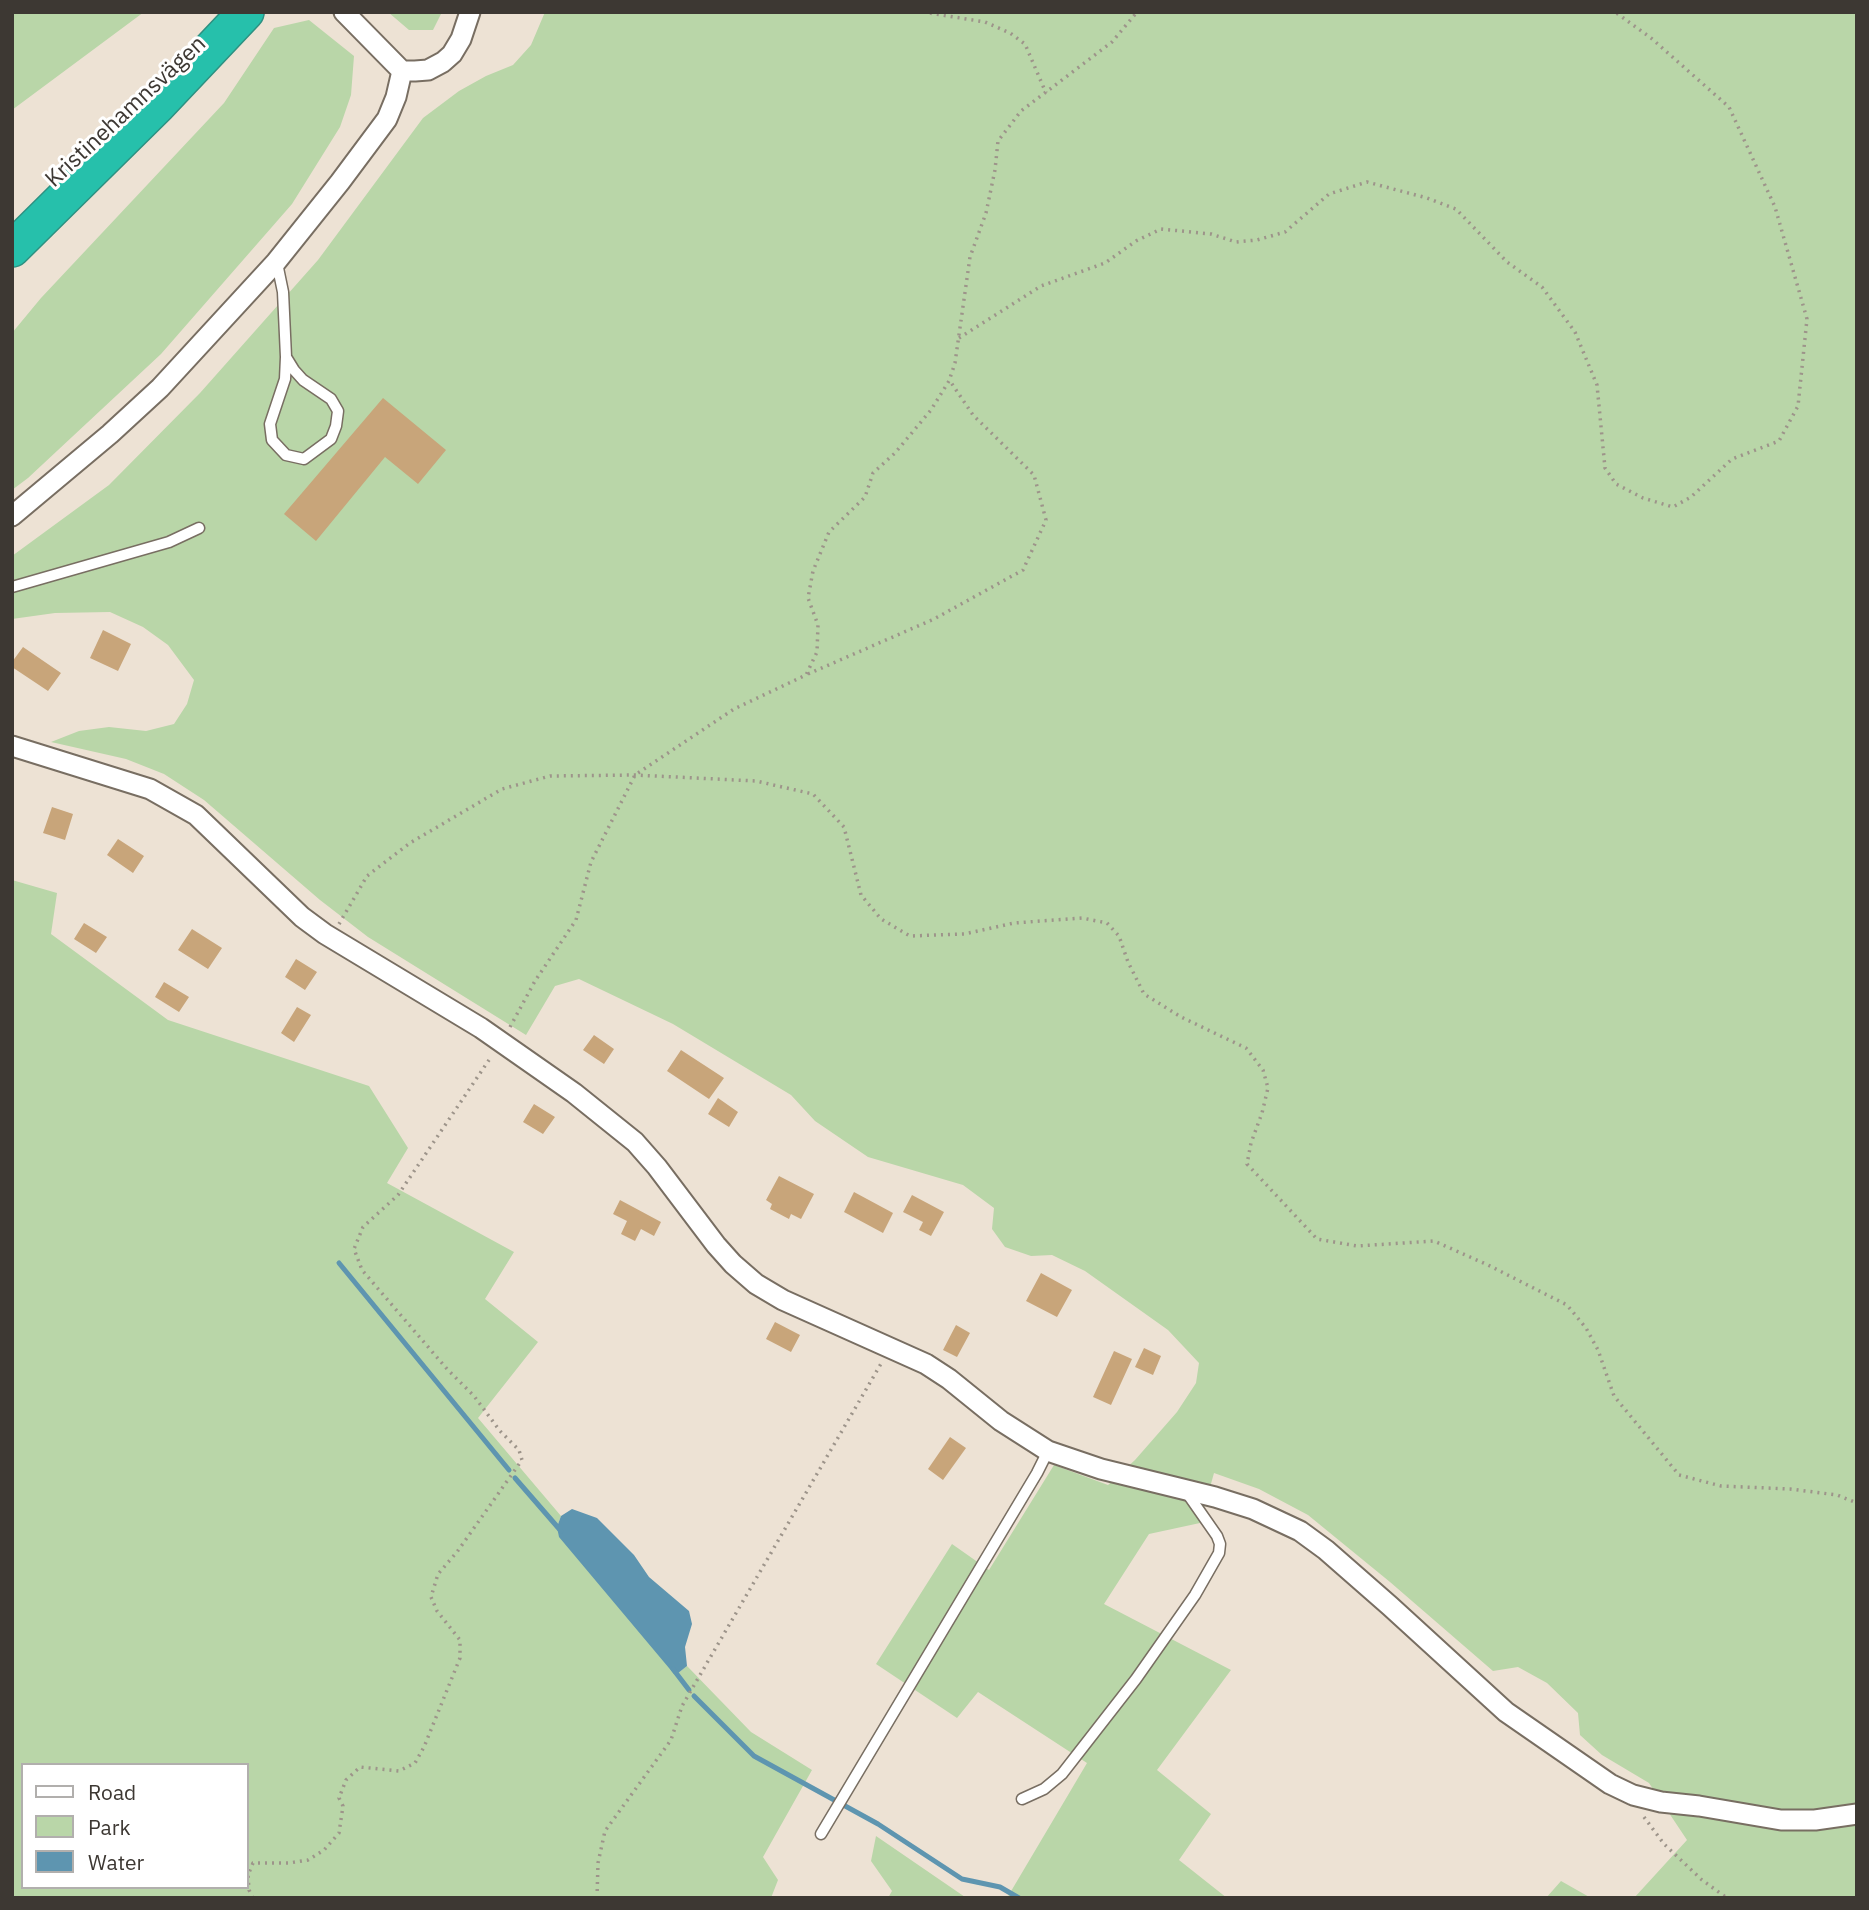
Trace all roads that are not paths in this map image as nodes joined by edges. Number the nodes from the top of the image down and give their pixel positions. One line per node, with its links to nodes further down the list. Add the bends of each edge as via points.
1 (228, 12): 6 (highway, Kristinehamnsvägen)
2 (246, 12): 7 (highway)
3 (344, 12): 5 (street)
4 (470, 12): 5 (street, via 461,39 443,62 428,70)
5 (402, 71): 8 (street, via 387,119)
6 (17, 215)
7 (12, 249)
8 (276, 262): 9 (lane, via 283,292); 10 (street, via 160,388)
9 (286, 357): 9 (lane, via 293,370 331,399 338,411 331,439 303,459 286,455 272,440 270,424 285,379)
10 (12, 516)
11 (199, 528): 12 (lane, via 169,542)
12 (12, 586)
13 (12, 746): 14 (street, via 150,789 196,815 331,938 502,1042 635,1142 716,1245 756,1284 926,1364)
14 (1048, 1451): 15 (street); 18 (lane)
15 (1185, 1490): 16 (lane, via 1217,1536 1219,1553 1136,1679 1062,1774); 17 (street, via 1253,1509 1300,1531 1506,1712 1610,1784 1661,1802 1781,1820)
16 (1023, 1799)
17 (1857, 1814)
18 (821, 1834)

